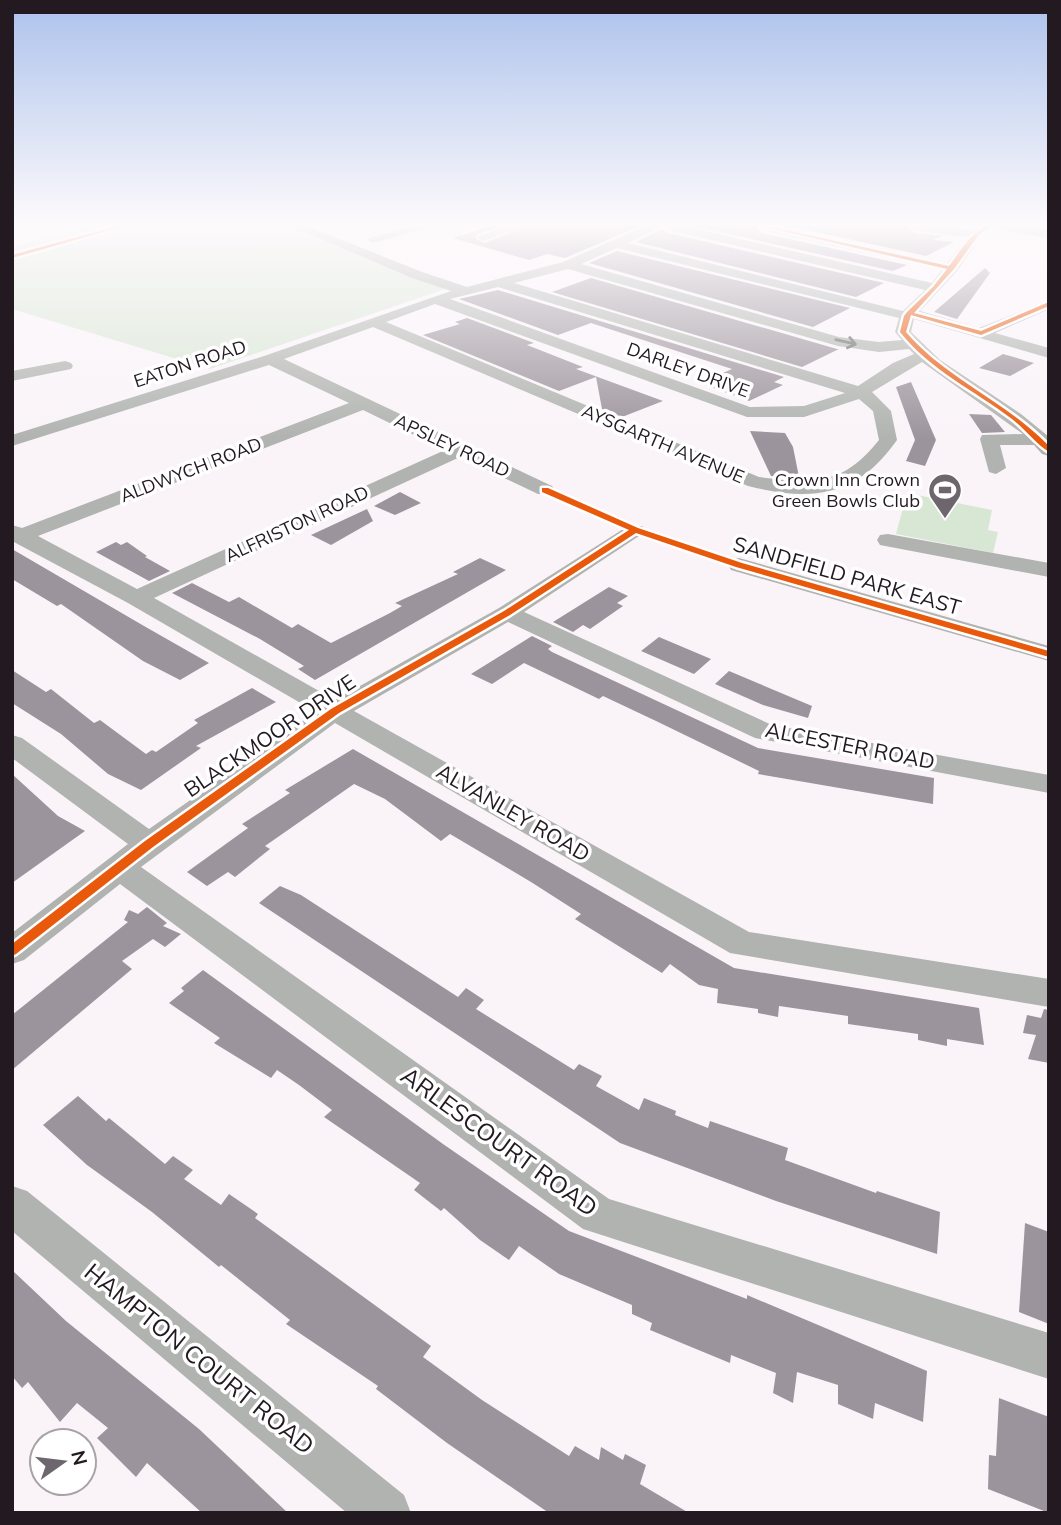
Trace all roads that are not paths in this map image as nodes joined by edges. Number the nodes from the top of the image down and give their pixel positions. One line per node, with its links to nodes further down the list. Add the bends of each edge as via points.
1 (441, 297): 6 (street, EATON ROAD)
2 (546, 297): 17 (street)
3 (682, 297): 11 (street, one-way to 11, via 838,341)
4 (838, 297): 8 (street)
5 (925, 297): 8 (street)
6 (435, 299): 9 (street, EATON ROAD); 17 (street, DARLEY DRIVE, via 747,412 781,416)
7 (1049, 304): 10 (street)
8 (908, 314): 10 (street); 11 (street, via 903,332)
9 (373, 322): 14 (street, EATON ROAD); 17 (street, AYSGARTH AVENUE, via 755,482 796,488 844,484 874,460 888,440 884,412 877,401)
10 (981, 333): 12 (street)
11 (912, 344): 13 (street)
12 (1049, 353)
13 (925, 356): 17 (street, DARLEY DRIVE, via 907,360); 20 (street)
14 (270, 359): 18 (street, APSLEY ROAD); 19 (street, EATON ROAD)
15 (65, 366): 16 (street)
16 (12, 376)
17 (859, 392)
18 (363, 404): 21 (street, APSLEY ROAD); 25 (street, ALDWYCH ROAD)
19 (12, 441)
20 (1045, 445): 22 (street, via 989,439)
21 (458, 451): 23 (street, APSLEY ROAD); 29 (street, ALFRISTON ROAD)
22 (996, 468)
23 (545, 490)
24 (635, 530): 30 (street, BLACKMOOR DRIVE)
25 (16, 533): 29 (street, ALVANLEY ROAD)
26 (888, 540): 28 (street)
27 (739, 565): 31 (street, SANDFIELD PARK EAST)
28 (1049, 570)
29 (136, 597): 32 (street, ALVANLEY ROAD)
30 (508, 613): 32 (street, BLACKMOOR DRIVE); 34 (street, ALCESTER ROAD, via 765,732)
31 (1049, 654)
32 (335, 711): 35 (street, BLACKMOOR DRIVE); 37 (street, ALVANLEY ROAD, via 742,944)
33 (12, 744): 35 (street, ARLESCOURT ROAD)
34 (1049, 784)
35 (134, 855): 36 (street, BLACKMOOR DRIVE); 39 (street, ARLESCOURT ROAD, via 598,1215)
36 (12, 951)
37 (1049, 993)
38 (12, 1205): 40 (street, HAMPTON COURT ROAD)
39 (1049, 1356)
40 (386, 1513)

